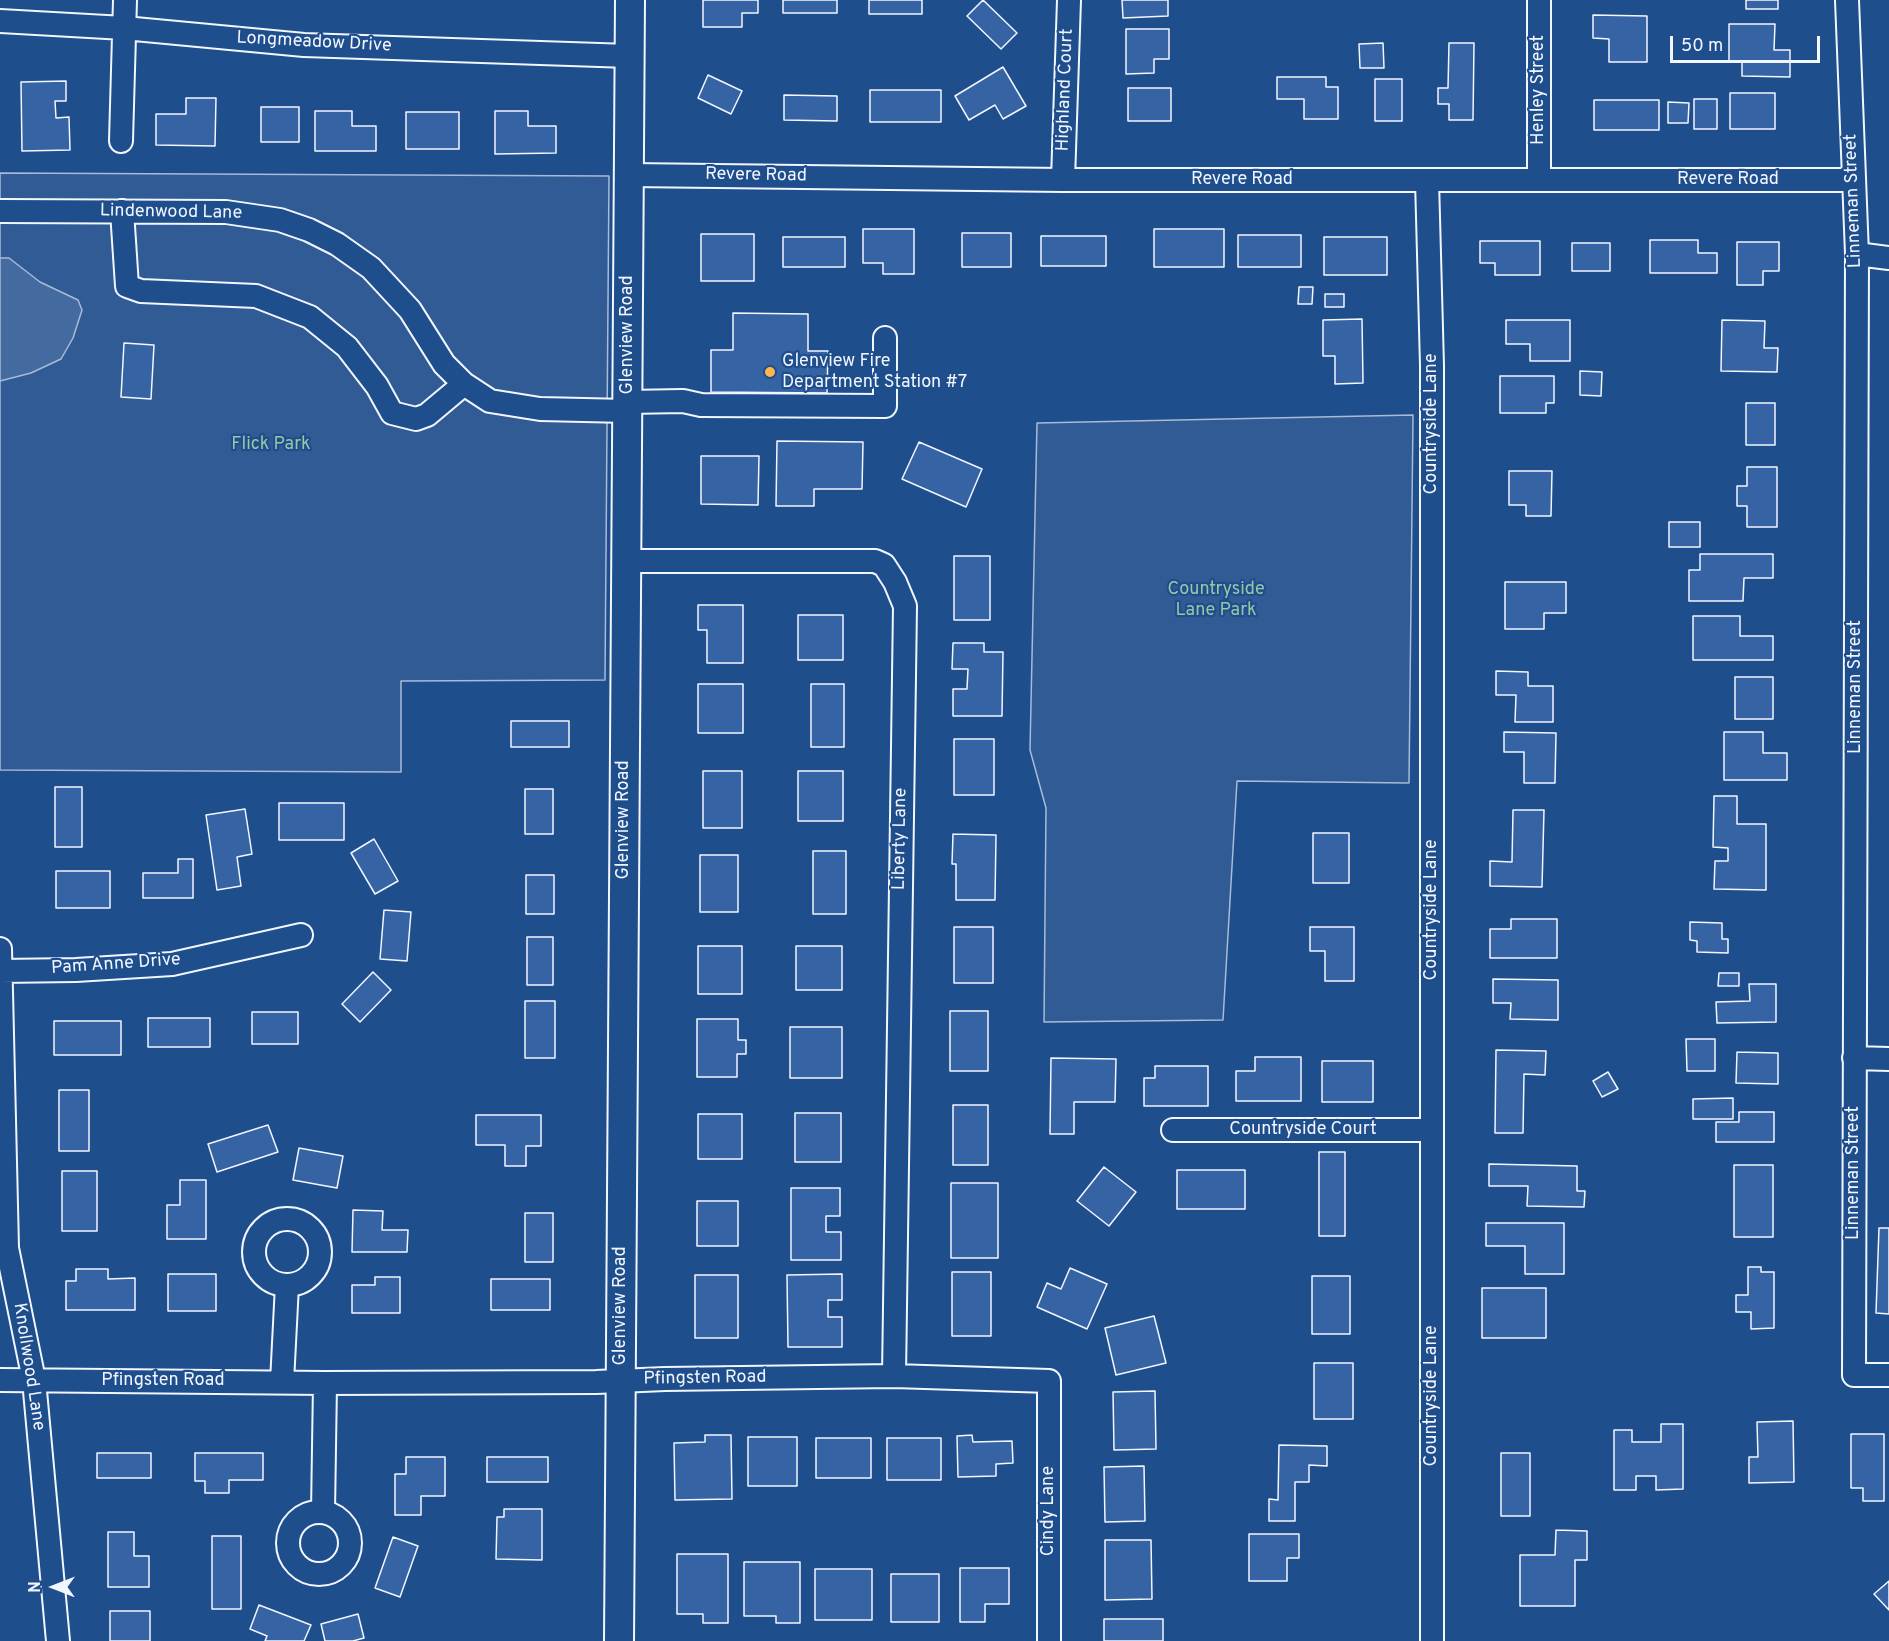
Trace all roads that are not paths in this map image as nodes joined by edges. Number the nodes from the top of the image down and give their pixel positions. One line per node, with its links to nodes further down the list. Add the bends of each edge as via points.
1 (125, 0): 7 (street)
2 (630, 0): 8 (main road, Glenview Road)
3 (1069, 0): 11 (street, Highland Court)
4 (1539, 0): 13 (street, Henley Street)
5 (1847, 0): 14 (street, Linneman Street)
6 (0, 21): 7 (street, Longmeadow Drive)
7 (124, 28): 8 (street, Longmeadow Drive, via 304,45); 9 (street)
8 (629, 56): 10 (main road, Glenview Road)
9 (122, 141)
10 (629, 175): 11 (street, Revere Road); 21 (main road, Glenview Road)
11 (1063, 180): 12 (street, Revere Road)
12 (1427, 180): 13 (street, Revere Road); 28 (street, Countryside Lane, via 1432,366)
13 (1539, 180): 14 (street, Revere Road)
14 (1854, 180): 17 (street, Linneman Street)
15 (0, 211): 16 (street, Lindenwood Lane)
16 (122, 212): 20 (street, Lindenwood Lane, via 247,214 280,220 337,244 387,284 410,310 444,364); 20 (street, via 127,286 141,291 256,297 310,317 347,347 392,413 416,419 427,415)
17 (1857, 254): 18 (street); 25 (street, Linneman Street)
18 (1889, 258)
19 (885, 338): 21 (street, Lindenwood Lane, via 885,406 701,405 683,401)
20 (464, 384): 21 (street, Lindenwood Lane, via 490,401 516,406)
21 (627, 407): 22 (main road, Glenview Road)
22 (626, 561): 31 (street, Liberty Lane, via 875,561 884,566 895,582 904,606); 34 (main road, Glenview Road)
23 (301, 935): 24 (street, Pam Anne Drive, via 171,964 76,970)
24 (0, 964): 33 (street, Knollwood Lane, via 7,1248)
25 (1854, 1058): 26 (street); 30 (street, Linneman Street, via 1854,1375)
26 (1889, 1059)
27 (1173, 1130): 28 (street, Countryside Court)
28 (1432, 1130): 42 (street, Countryside Lane)
29 (287, 1285): 36 (street)
30 (1889, 1375)
31 (894, 1376): 34 (street, Pfingsten Road); 35 (street, Pfingsten Road)
32 (0, 1380): 33 (street, Pfingsten Road)
33 (34, 1380): 36 (street, Pfingsten Road); 39 (street, Knollwood Lane)
34 (621, 1381): 37 (street, Pfingsten Road); 40 (main road, Glenview Road)
35 (1049, 1381): 41 (street, Cindy Lane)
36 (282, 1382): 37 (street, Pfingsten Road)
37 (325, 1383): 38 (street)
38 (323, 1512)
39 (58, 1641)
40 (619, 1641)
41 (1049, 1641)
42 (1432, 1641)

